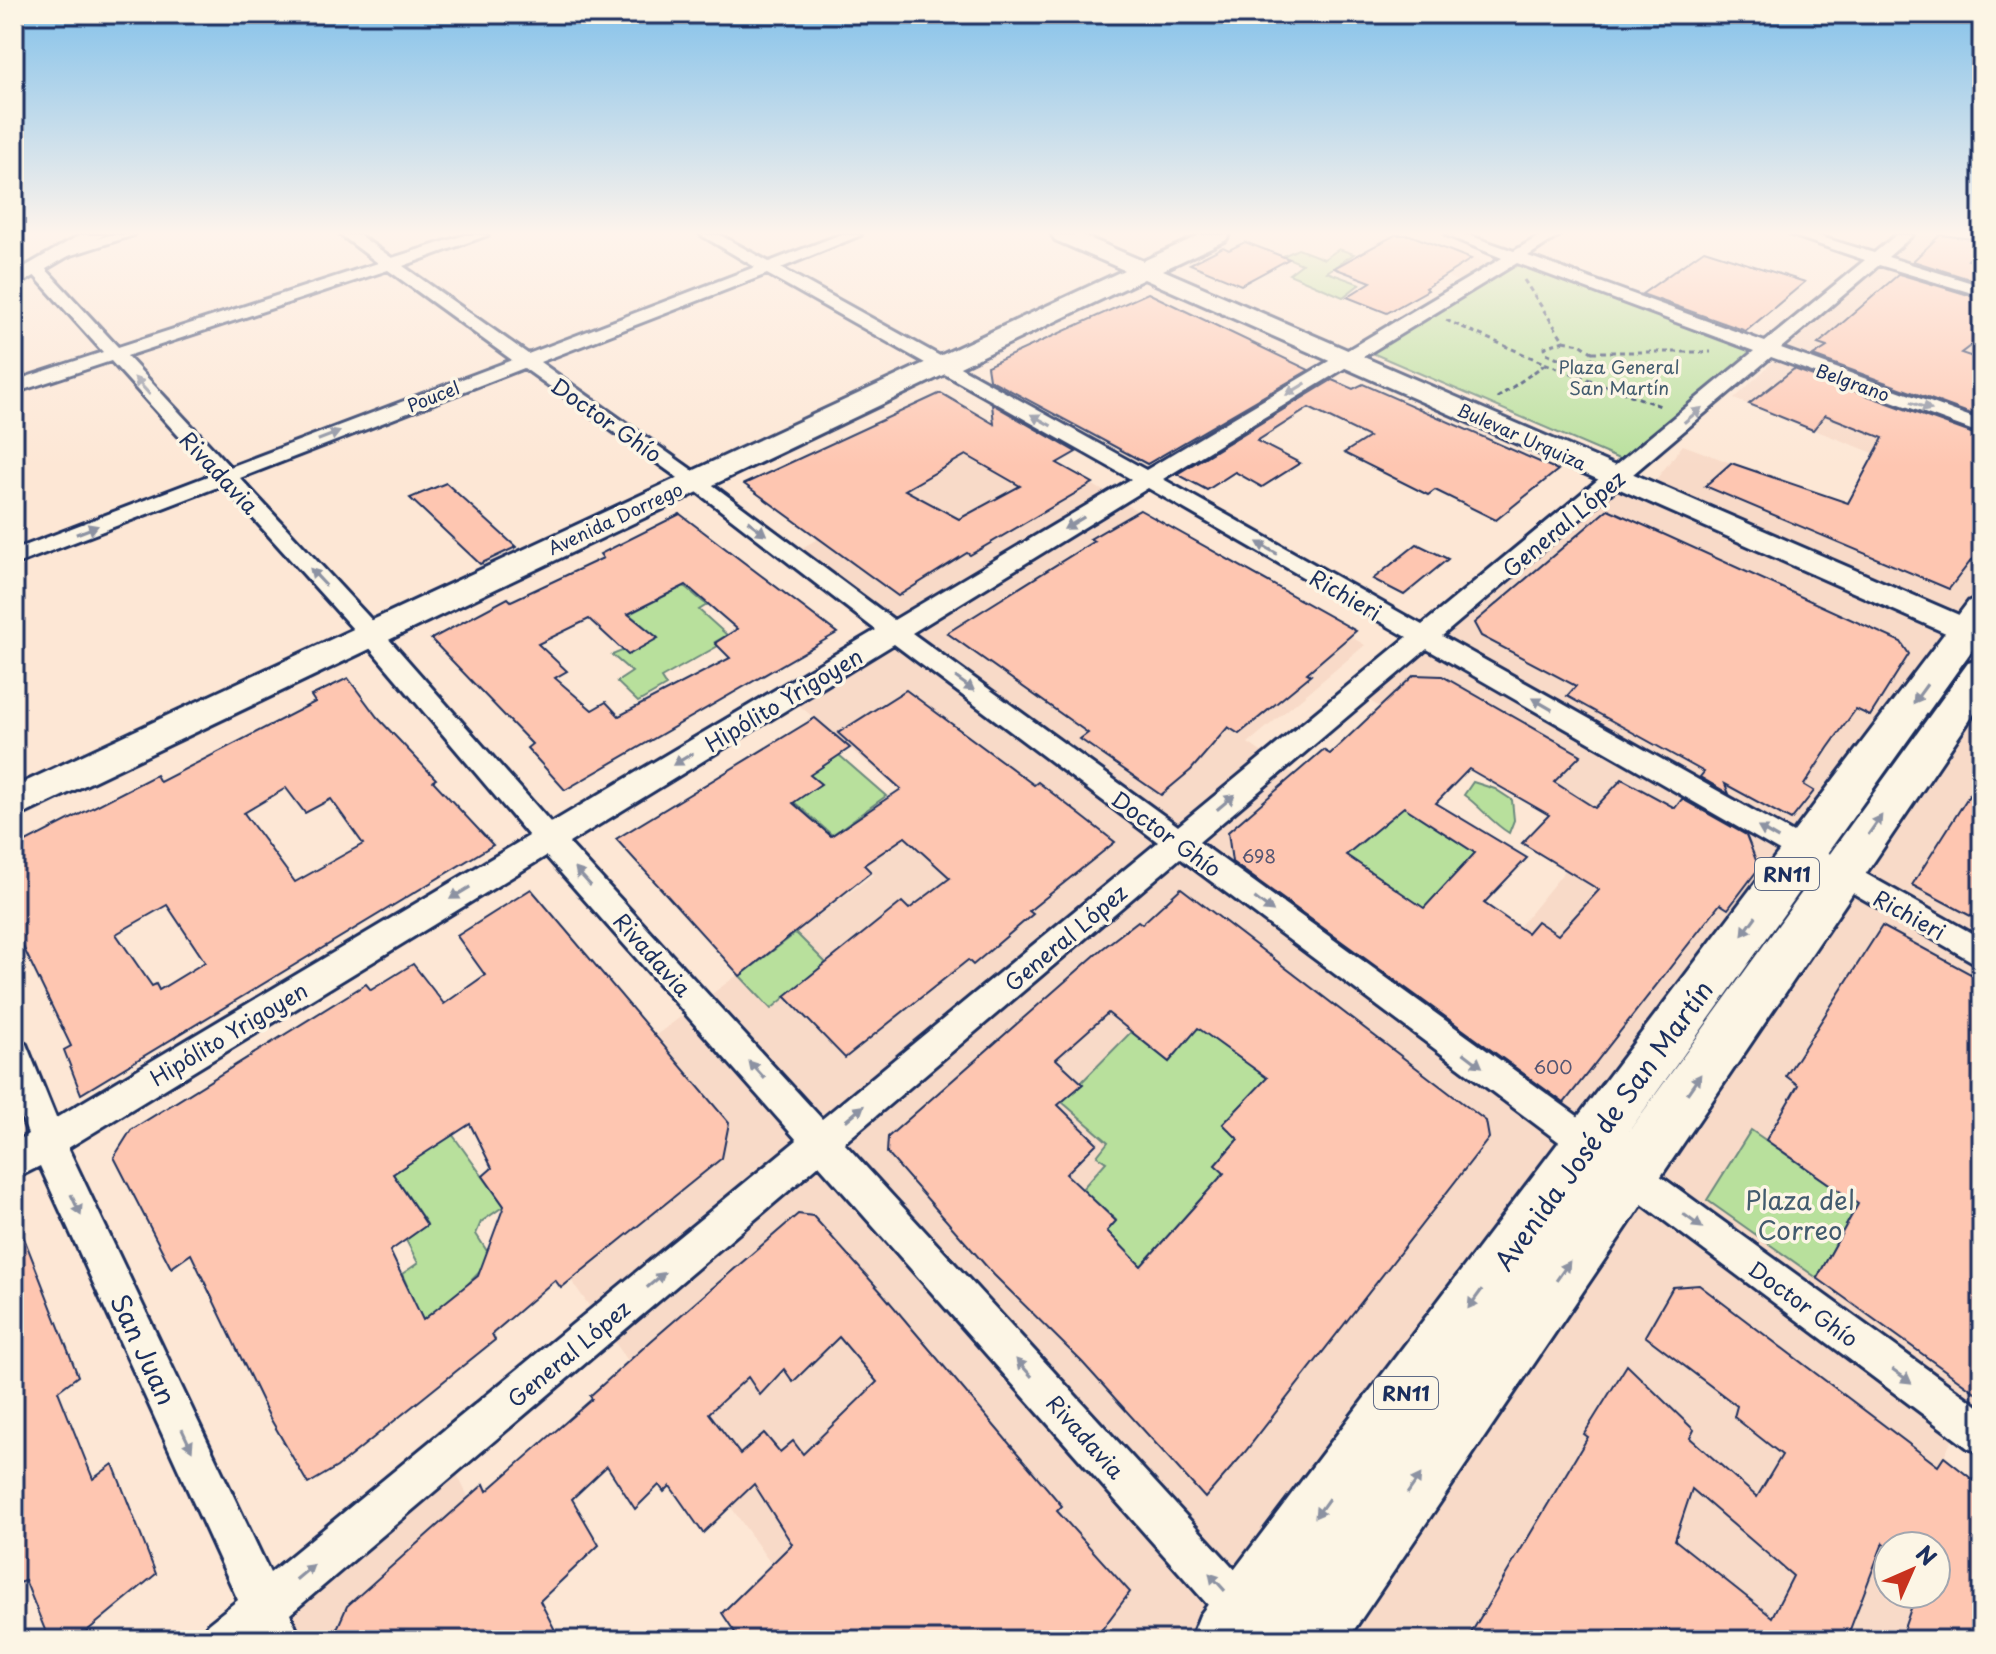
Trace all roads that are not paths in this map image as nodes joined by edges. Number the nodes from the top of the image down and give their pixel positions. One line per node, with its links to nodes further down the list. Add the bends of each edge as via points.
1 (76, 312): 12 (street, Rivadavia)
2 (242, 312): 12 (street)
3 (458, 312): 14 (street, Doctor Ghío)
4 (651, 312): 14 (street, Poucel)
5 (848, 312): 15 (street, Richieri)
6 (1053, 312): 15 (main road, Avenida Dorrego)
7 (1258, 312): 13 (main road, Bulevar Urquiza)
8 (1423, 312): 13 (street, Hipólito Yrigoyen)
9 (1662, 312): 11 (street, Belgrano)
10 (1816, 312): 11 (street, General López)
11 (1768, 352): 17 (street, Belgrano, one-way to 17); 18 (street, General López, one-way to 11)
12 (113, 354): 16 (street); 19 (street, Rivadavia, one-way to 12)
13 (1354, 354): 18 (main road, Bulevar Urquiza); 18 (main road, Bulevar Urquiza, via 1496,398); 20 (street, Hipólito Yrigoyen, one-way to 20)
14 (524, 360): 19 (street, Poucel, one-way to 14); 21 (street, Doctor Ghío)
15 (941, 364): 20 (street, Richieri, one-way to 15); 21 (main road, Avenida Dorrego)
16 (14, 387)
17 (1982, 428)
18 (1625, 471): 23 (main road, Bulevar Urquiza); 26 (street, General López)
19 (224, 477): 22 (street, Poucel, one-way to 19); 25 (street, Rivadavia, one-way to 19)
20 (1147, 479): 24 (street, Hipólito Yrigoyen, one-way to 24); 26 (street, Richieri, one-way to 20)
21 (695, 481): 24 (street, Doctor Ghío, one-way to 24); 25 (main road, Avenida Dorrego)
22 (14, 558)
23 (1979, 630): 30 (main road, Avenida José de San Martín / RN11)
24 (894, 632): 28 (street, Hipólito Yrigoyen, one-way to 28); 29 (street, Doctor Ghío, one-way to 29)
25 (371, 634): 27 (main road, Avenida Dorrego); 28 (street, Rivadavia)
26 (1425, 638): 29 (street, General López, one-way to 26); 30 (street, Richieri, one-way to 26)
27 (14, 804)
28 (549, 840): 33 (street, Rivadavia, one-way to 28); 34 (street, Hipólito Yrigoyen, one-way to 34)
29 (1179, 841): 33 (street, General López, one-way to 29); 35 (street, Doctor Ghío, one-way to 35)
30 (1822, 863): 31 (street, Richieri); 35 (main road, Avenida José de San Martín / RN11)
31 (1982, 954)
32 (14, 1055): 34 (street, San Juan)
33 (821, 1142): 38 (street, General López, one-way to 33); 39 (street, Rivadavia, one-way to 33)
34 (50, 1143): 36 (street, Hipólito Yrigoyen); 38 (street, San Juan, one-way to 38)
35 (1609, 1160): 37 (street, Doctor Ghío, one-way to 37); 39 (main road, Avenida José de San Martín / RN11, one-way to 39); 41 (main road, Avenida José de San Martín / RN11, one-way to 35)
36 (14, 1162)
37 (1982, 1434)
38 (272, 1623): 40 (street, General López)
39 (1246, 1631)
40 (224, 1640)
41 (1305, 1640)

